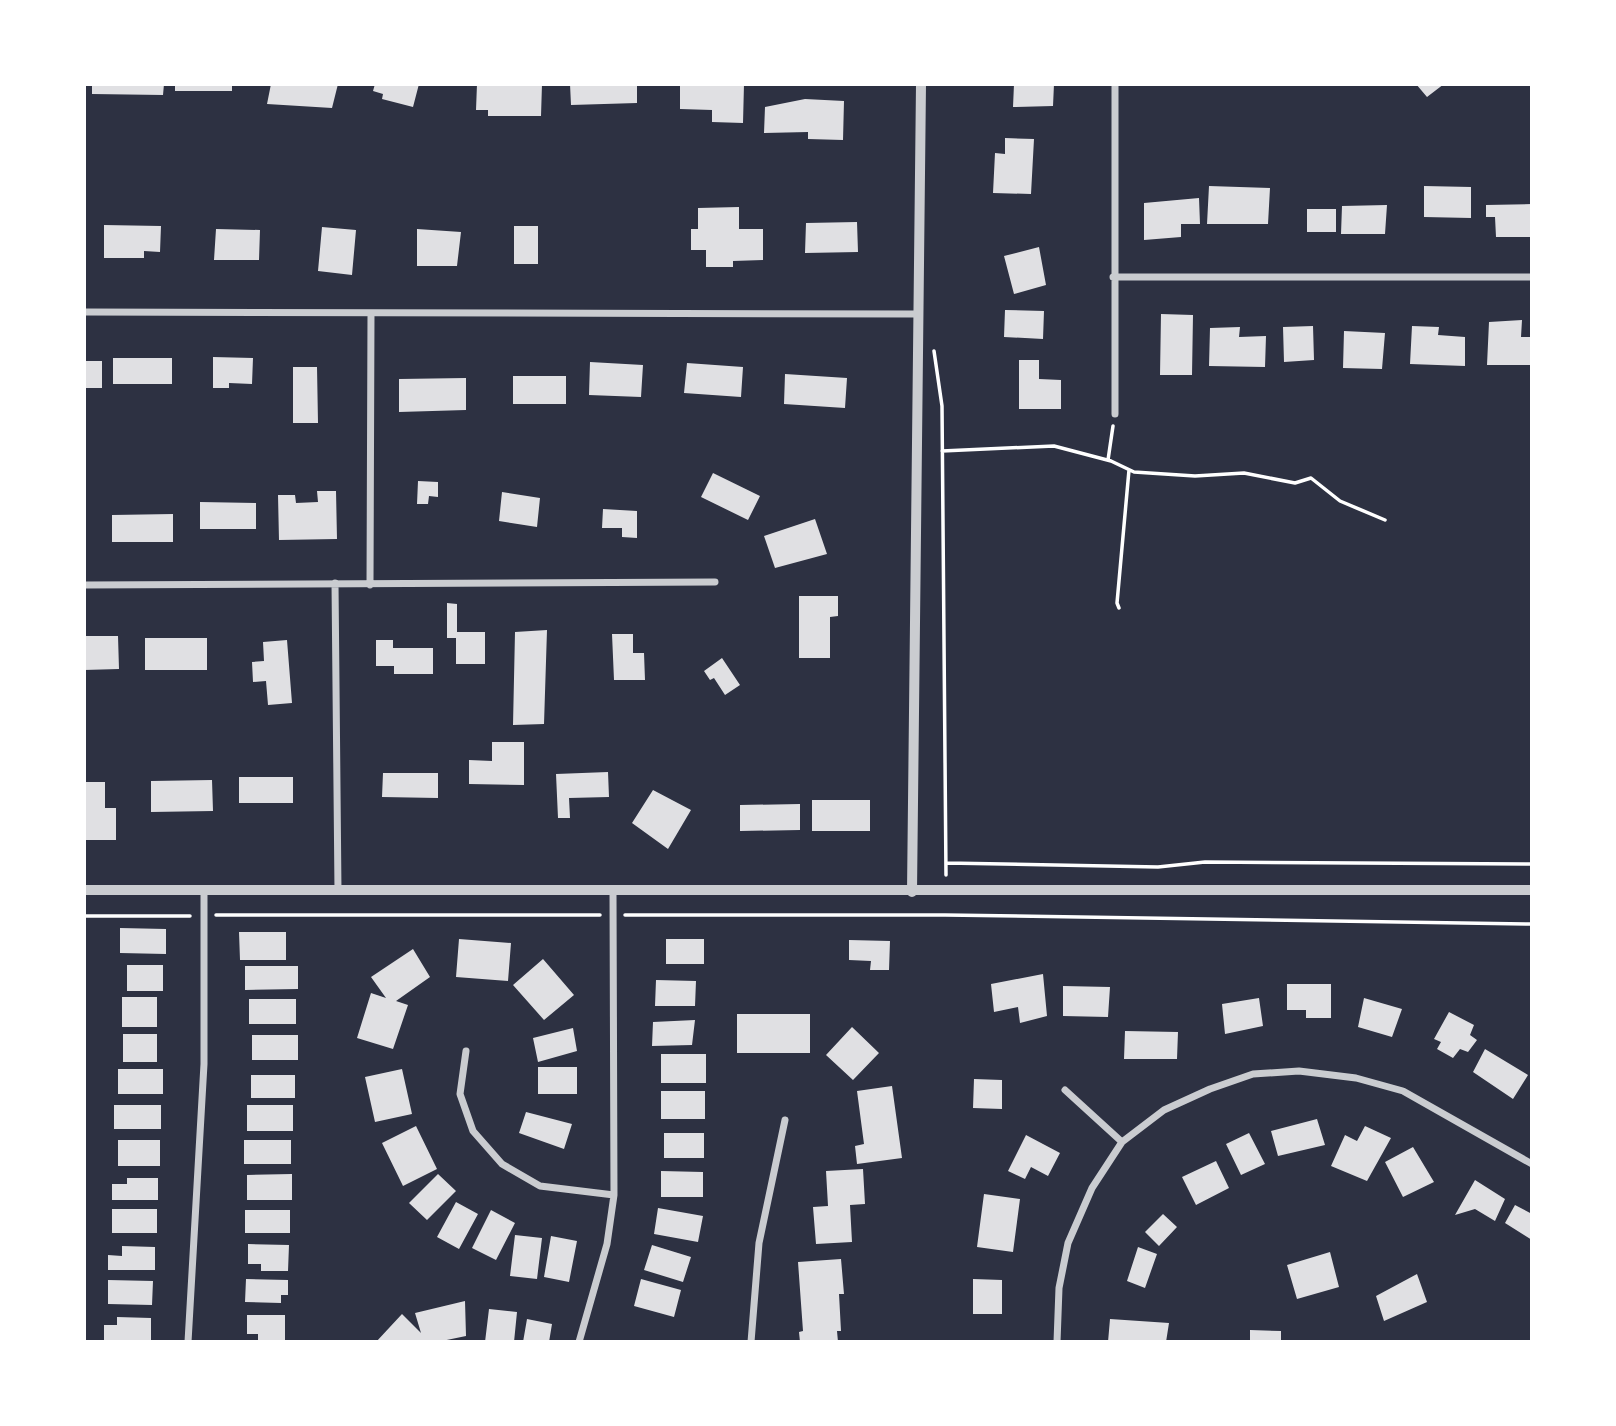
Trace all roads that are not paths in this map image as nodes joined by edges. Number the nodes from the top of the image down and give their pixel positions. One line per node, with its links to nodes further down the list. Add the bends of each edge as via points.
1 (921, 84): 7 (street)
2 (1115, 84): 3 (street)
3 (1113, 277): 4 (street); 8 (street)
4 (1532, 277)
5 (84, 312): 6 (street)
6 (371, 313): 7 (street); 11 (street)
7 (918, 314): 18 (street)
8 (1115, 414)
9 (715, 582): 11 (street)
10 (335, 583): 11 (street); 12 (street); 16 (street)
11 (370, 584)
12 (84, 585)
13 (204, 889): 14 (street); 16 (street); 25 (street, via 204,1064)
14 (84, 890)
15 (1532, 890): 18 (street)
16 (338, 891): 17 (street)
17 (613, 891): 18 (street); 24 (street)
18 (912, 892)
19 (466, 1051): 24 (street, via 460,1094 473,1131 502,1164 540,1186)
20 (1065, 1090): 22 (street)
21 (785, 1120): 27 (street, via 759,1243)
22 (1122, 1142): 23 (street, via 1164,1110 1210,1089 1253,1074 1299,1071 1356,1078 1403,1091); 28 (street, via 1092,1188 1068,1243 1059,1288)
23 (1532, 1164)
24 (614, 1195): 26 (street, via 607,1244)
25 (188, 1342)
26 (579, 1342)
27 (751, 1342)
28 (1058, 1342)

